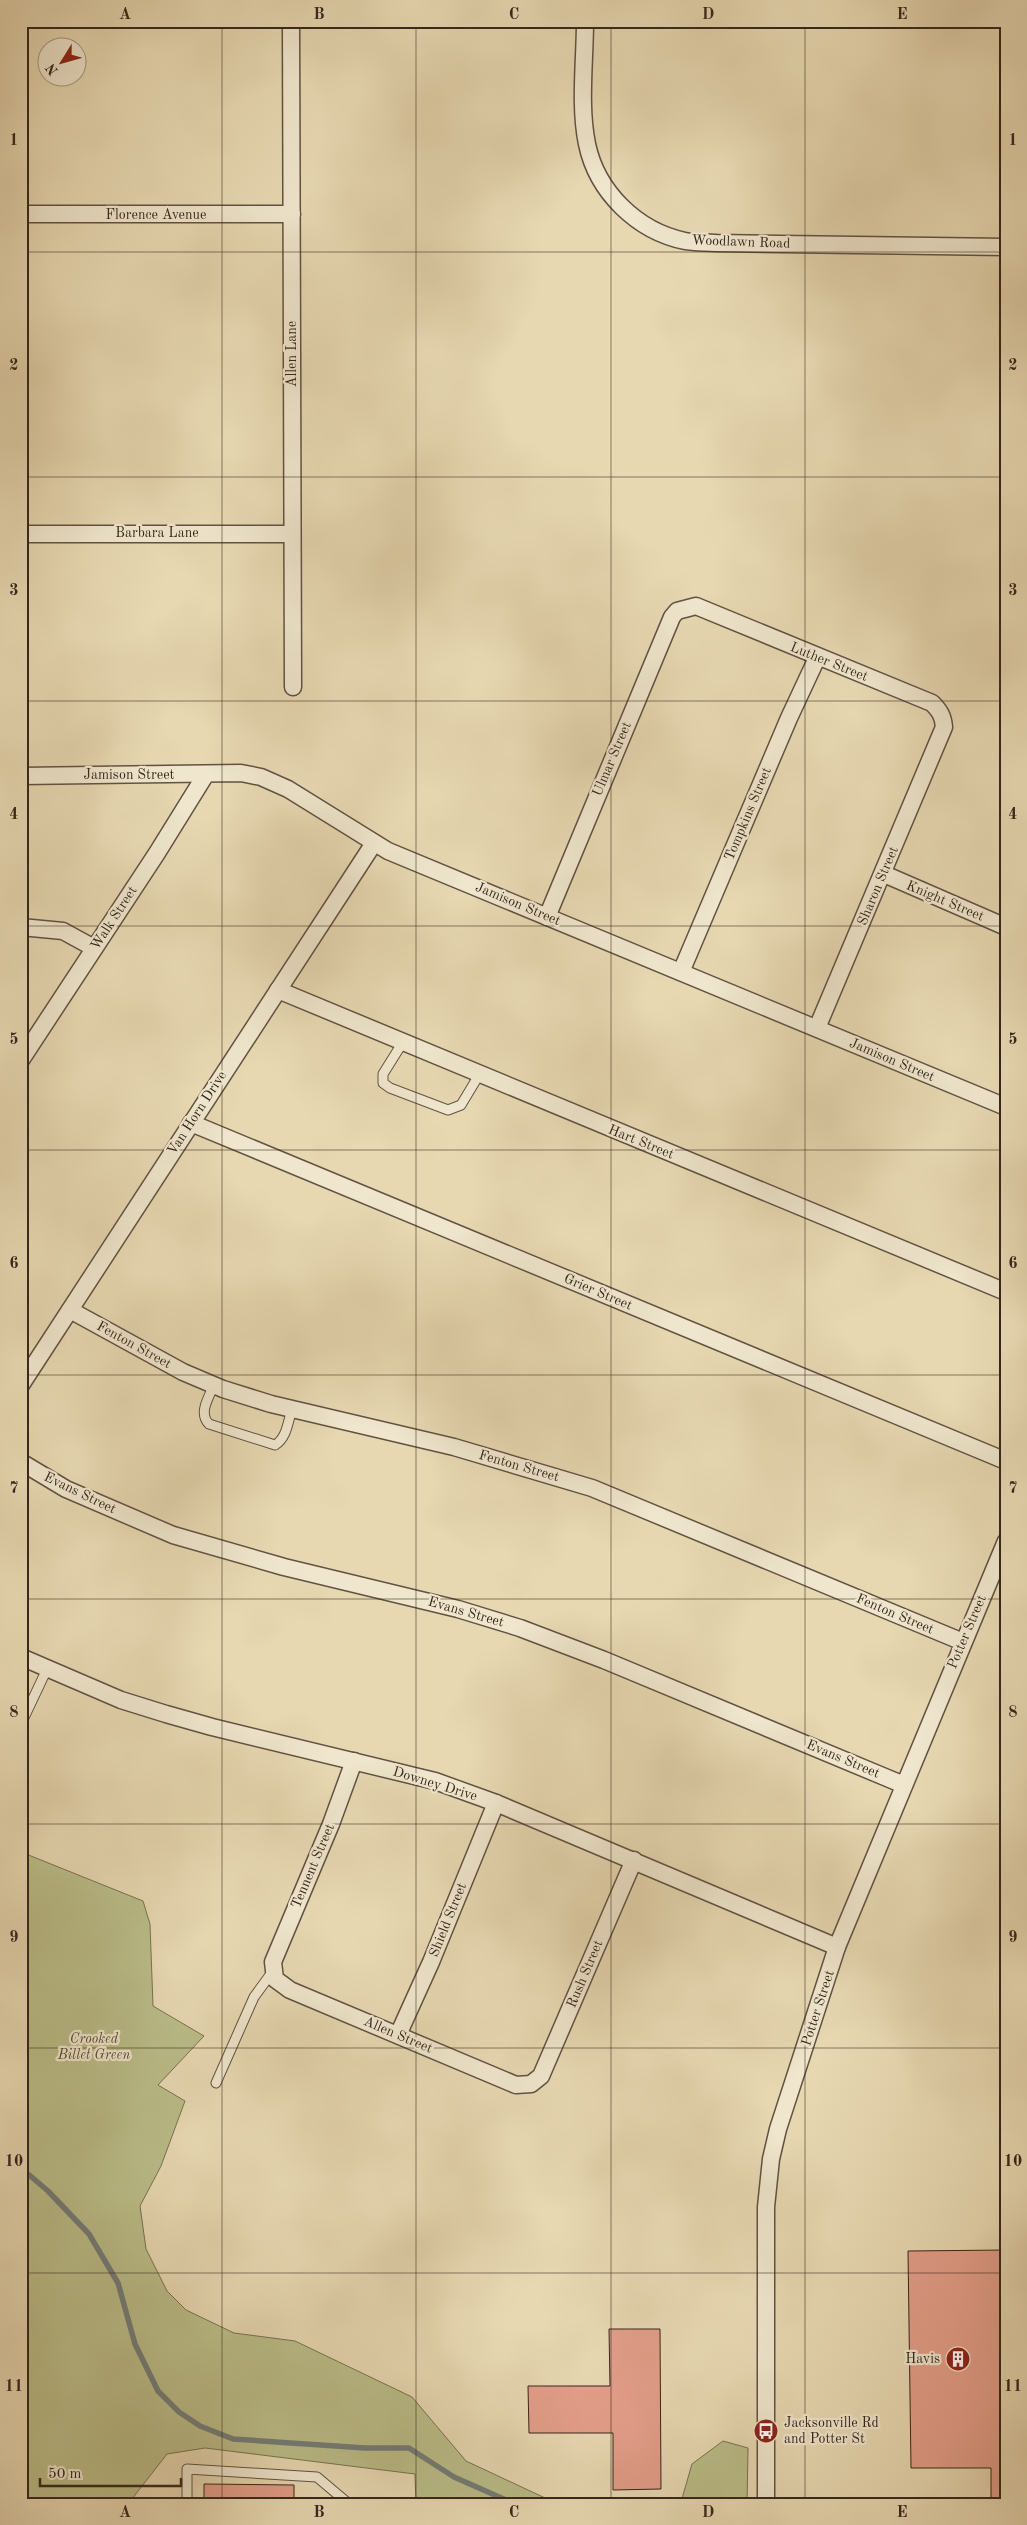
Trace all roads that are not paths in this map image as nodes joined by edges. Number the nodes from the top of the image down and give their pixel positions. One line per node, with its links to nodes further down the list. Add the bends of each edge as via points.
1 (291, 21): 4 (street, Allen Lane)
2 (585, 21): 5 (street, Woodlawn Road, via 587,144 594,168 604,188 621,207 650,226 686,241)
3 (21, 214): 4 (street, Florence Avenue)
4 (292, 214): 7 (street, Allen Lane)
5 (1006, 247)
6 (21, 534): 7 (street, Barbara Lane)
7 (292, 534): 10 (street, Allen Lane)
8 (685, 608): 9 (street, Luther Street, via 696,606); 16 (street, Ulmar Street, via 672,617)
9 (817, 658): 11 (street, Luther Street, via 932,703 944,719); 20 (street, Tompkins Street)
10 (293, 687)
11 (938, 743): 15 (street, Sharon Street)
12 (206, 774): 13 (street, Jamison Street); 14 (street, Jamison Street, via 241,773 261,777 288,789); 19 (street, Walk Street)
13 (21, 776)
14 (374, 843): 16 (street, Jamison Street); 21 (street, Van Horn Drive)
15 (884, 874): 18 (street, Knight Street); 22 (street, Sharon Street)
16 (548, 917): 20 (street, Jamison Street)
17 (21, 927): 19 (street, via 62,931)
18 (1006, 927)
19 (94, 948): 24 (street, Walk Street)
20 (681, 972): 22 (street, Jamison Street)
21 (278, 990): 23 (street, Hart Street); 27 (street, Van Horn Drive)
22 (817, 1028): 26 (street, Jamison Street)
23 (403, 1042): 25 (street, Hart Street); 25 (lane, via 383,1074 384,1083 390,1088 448,1110 461,1105)
24 (21, 1060)
25 (479, 1074): 28 (street, Hart Street)
26 (1006, 1106)
27 (191, 1123): 29 (street, Van Horn Drive); 33 (street, Grier Street)
28 (1006, 1292)
29 (70, 1310): 30 (street, Van Horn Drive); 31 (street, Fenton Street, via 183,1372)
30 (21, 1385)
31 (214, 1385): 32 (street, Fenton Street); 32 (lane, via 203,1414 209,1424 275,1445 281,1442)
32 (292, 1409): 36 (street, Fenton Street, via 454,1447 592,1488)
33 (1006, 1461)
34 (21, 1462): 41 (street, Evans Street, via 66,1490 223,1551 458,1609 520,1628)
35 (1006, 1541): 36 (street, Potter Street)
36 (962, 1642): 41 (street, Potter Street)
37 (21, 1657): 38 (street, Downey Drive)
38 (47, 1669): 39 (lane); 40 (street, Downey Drive, via 121,1700 175,1717)
39 (21, 1724)
40 (354, 1761): 42 (street, Downey Drive, via 435,1781); 45 (street, Tennent Street, via 331,1824 272,1962)
41 (904, 1785): 44 (street, Potter Street)
42 (496, 1803): 43 (street, Downey Drive); 46 (street, Shield Street)
43 (634, 1860): 44 (street, Downey Drive); 48 (street, Rush Street, via 541,2076)
44 (837, 1947): 51 (street, Potter Street, via 778,2129 768,2183)
45 (273, 1971): 46 (street, Allen Street, via 275,1978 290,1990); 47 (lane, via 254,1998)
46 (398, 2035): 48 (street, Allen Street, via 516,2084)
47 (216, 2083)
48 (531, 2084)
49 (187, 2504): 50 (lane, via 187,2470 317,2477)
50 (349, 2504)
51 (766, 2504)

